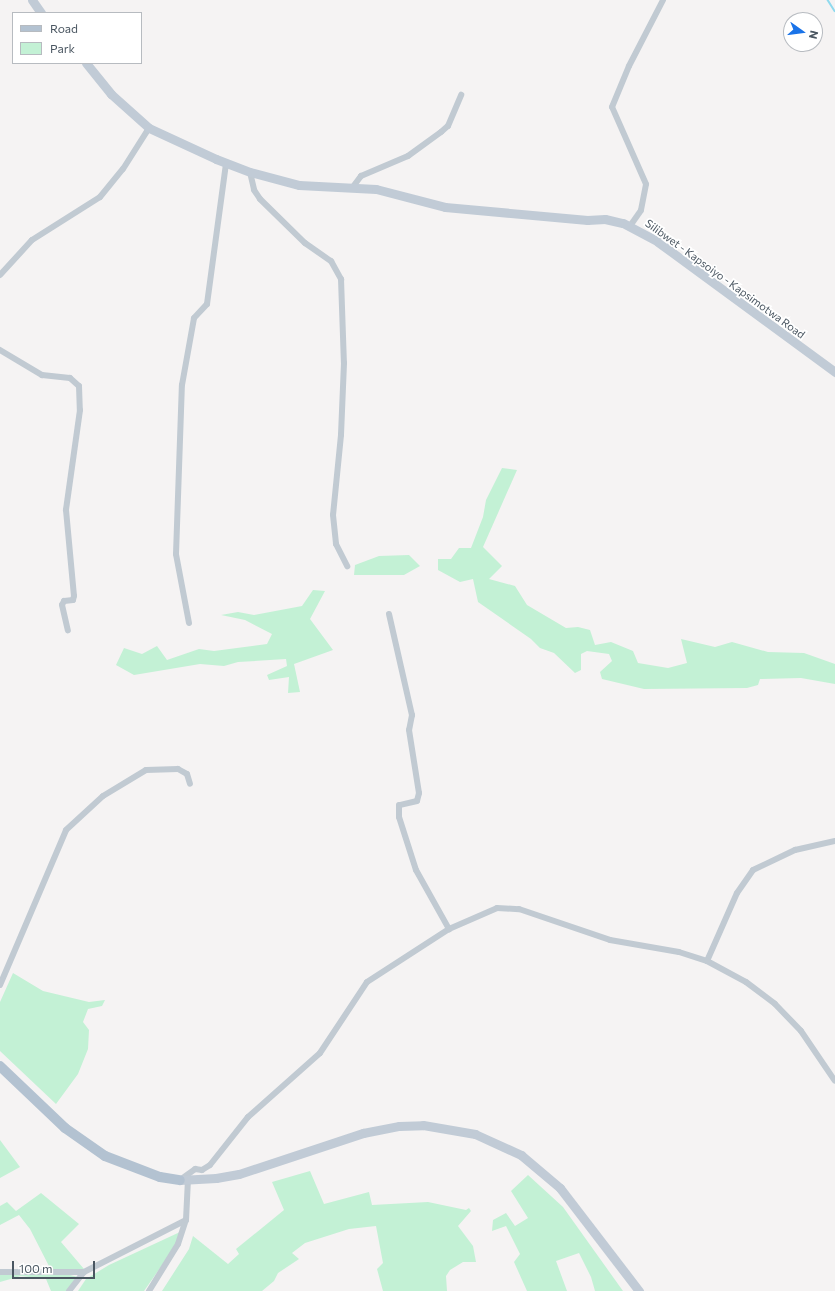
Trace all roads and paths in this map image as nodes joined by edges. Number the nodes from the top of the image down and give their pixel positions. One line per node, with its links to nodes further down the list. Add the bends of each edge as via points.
1 (32, 0): 3 (street)
2 (663, 0): 10 (street, via 629,66 612,107 646,184 641,210)
3 (40, 12)
4 (87, 64): 6 (street, Silibwet - Kapsoiyo - Kapsimotwa Road, via 111,94)
5 (461, 95): 9 (street, via 448,126 408,156 361,176)
6 (149, 128): 7 (street, Silibwet - Kapsoiyo - Kapsimotwa Road); 11 (street, via 123,169 100,197 32,240)
7 (226, 163): 8 (street, Silibwet - Kapsoiyo - Kapsimotwa Road); 16 (street, via 207,304 194,318 182,385 176,554)
8 (250, 172): 9 (street, Silibwet - Kapsoiyo - Kapsimotwa Road, via 299,184); 14 (street, via 254,190 260,200 305,243 331,262 341,279 344,363 341,436 333,515 336,544)
9 (352, 188): 10 (street, Silibwet - Kapsoiyo - Kapsimotwa Road, via 376,189 445,207 587,220 605,219)
10 (630, 226): 13 (street, Silibwet - Kapsoiyo - Kapsimotwa Road, via 658,242)
11 (0, 275)
12 (0, 350): 17 (street, via 42,375 70,378 79,386 80,410 66,510 74,596 73,600 64,601 62,606)
13 (835, 372)
14 (347, 566)
15 (389, 614): 20 (street, via 412,716 410,730 419,794 417,801 400,805 399,817 416,870)
16 (189, 623)
17 (68, 630)
18 (190, 784): 22 (street, via 186,774 178,769 146,770 103,796 66,830)
19 (835, 841): 21 (street, via 795,850 753,870 737,893)
20 (450, 929): 21 (street, via 485,911 509,907 610,940 679,952); 25 (street, via 366,982 320,1053 248,1117 210,1166 202,1170 195,1168)
21 (707, 961): 24 (street, via 746,982 775,1004 801,1031)
22 (0, 985)
23 (0, 1066): 25 (main road, via 65,1128 94,1149 134,1169 160,1178)
24 (835, 1081)
25 (184, 1180): 26 (street); 31 (street, via 239,1174 363,1133 400,1126 423,1125 475,1134 521,1155 560,1188)
26 (186, 1220): 28 (street); 30 (street, via 169,1262)
27 (0, 1272): 28 (street)
28 (84, 1272): 29 (street)
29 (69, 1291)
30 (149, 1291)
31 (639, 1291)

